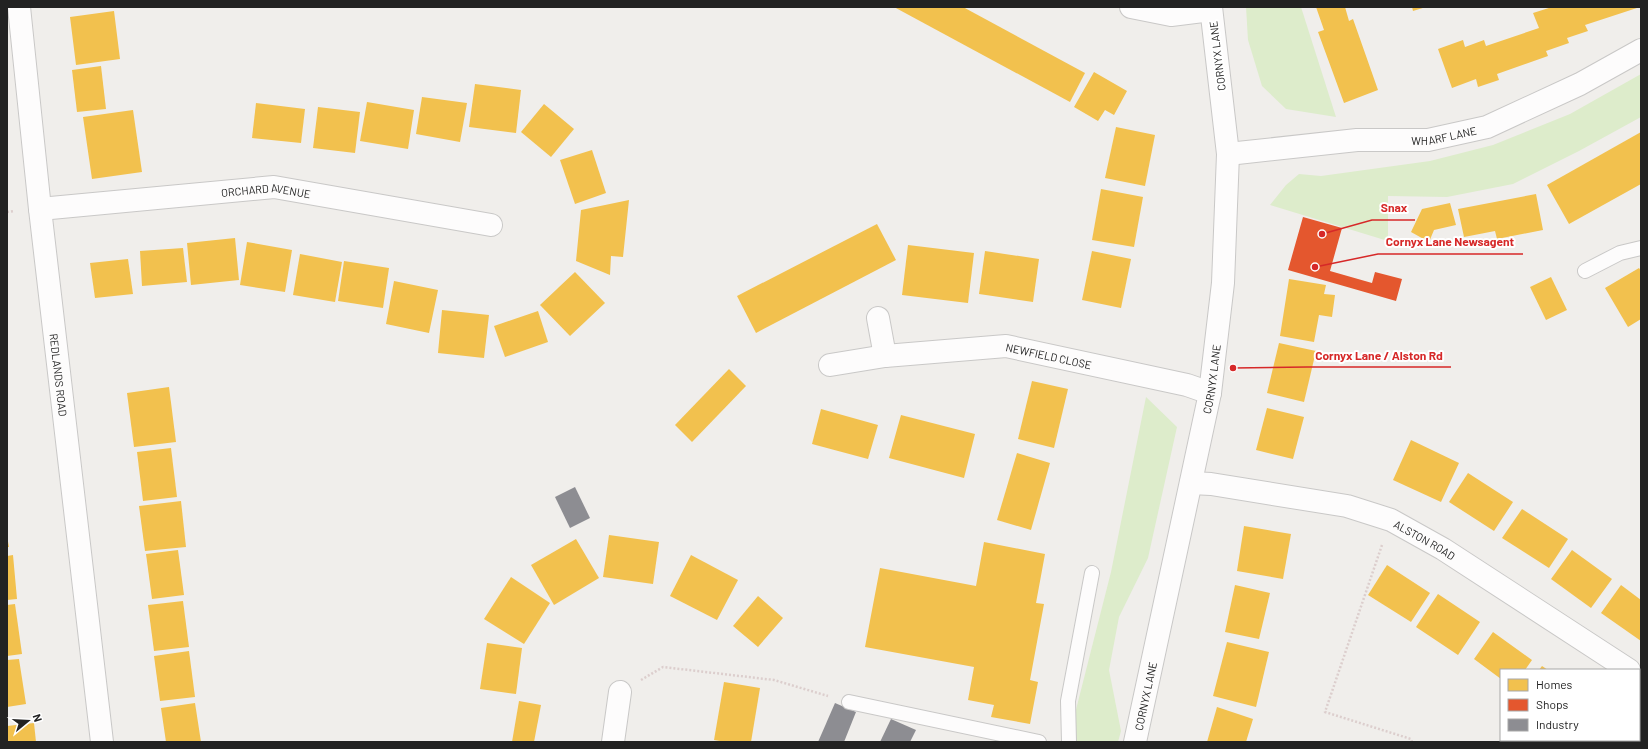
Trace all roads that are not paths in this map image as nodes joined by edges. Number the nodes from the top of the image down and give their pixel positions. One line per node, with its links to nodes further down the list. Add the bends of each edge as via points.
1 (19, 7): 6 (street, REDLANDS ROAD)
2 (1131, 7): 3 (street, via 1171,15)
3 (1211, 8): 5 (street, CORNYX LANE)
4 (1641, 50): 5 (street, WHARF LANE, via 1580,84 1487,127 1428,140 1357,140)
5 (1228, 154): 13 (street, CORNYX LANE, via 1223,283)
6 (40, 209): 7 (street, ORCHARD AVENUE, via 274,187); 19 (street, REDLANDS ROAD)
7 (491, 225)
8 (1641, 248): 9 (lane, via 1620,253)
9 (1585, 271)
10 (878, 318): 11 (street)
11 (885, 356): 12 (street, NEWFIELD CLOSE); 13 (street, NEWFIELD CLOSE, via 1006,346 1187,385)
12 (830, 365)
13 (1210, 393): 14 (street, CORNYX LANE)
14 (1191, 483): 16 (street, ALSTON ROAD, via 1347,506 1391,520 1443,549); 23 (street, CORNYX LANE)
15 (1092, 573): 22 (lane, via 1068,702)
16 (1627, 669)
17 (620, 692): 20 (street)
18 (849, 702): 21 (lane)
19 (102, 742)
20 (613, 742)
21 (1039, 742)
22 (1068, 742)
23 (1135, 742)

